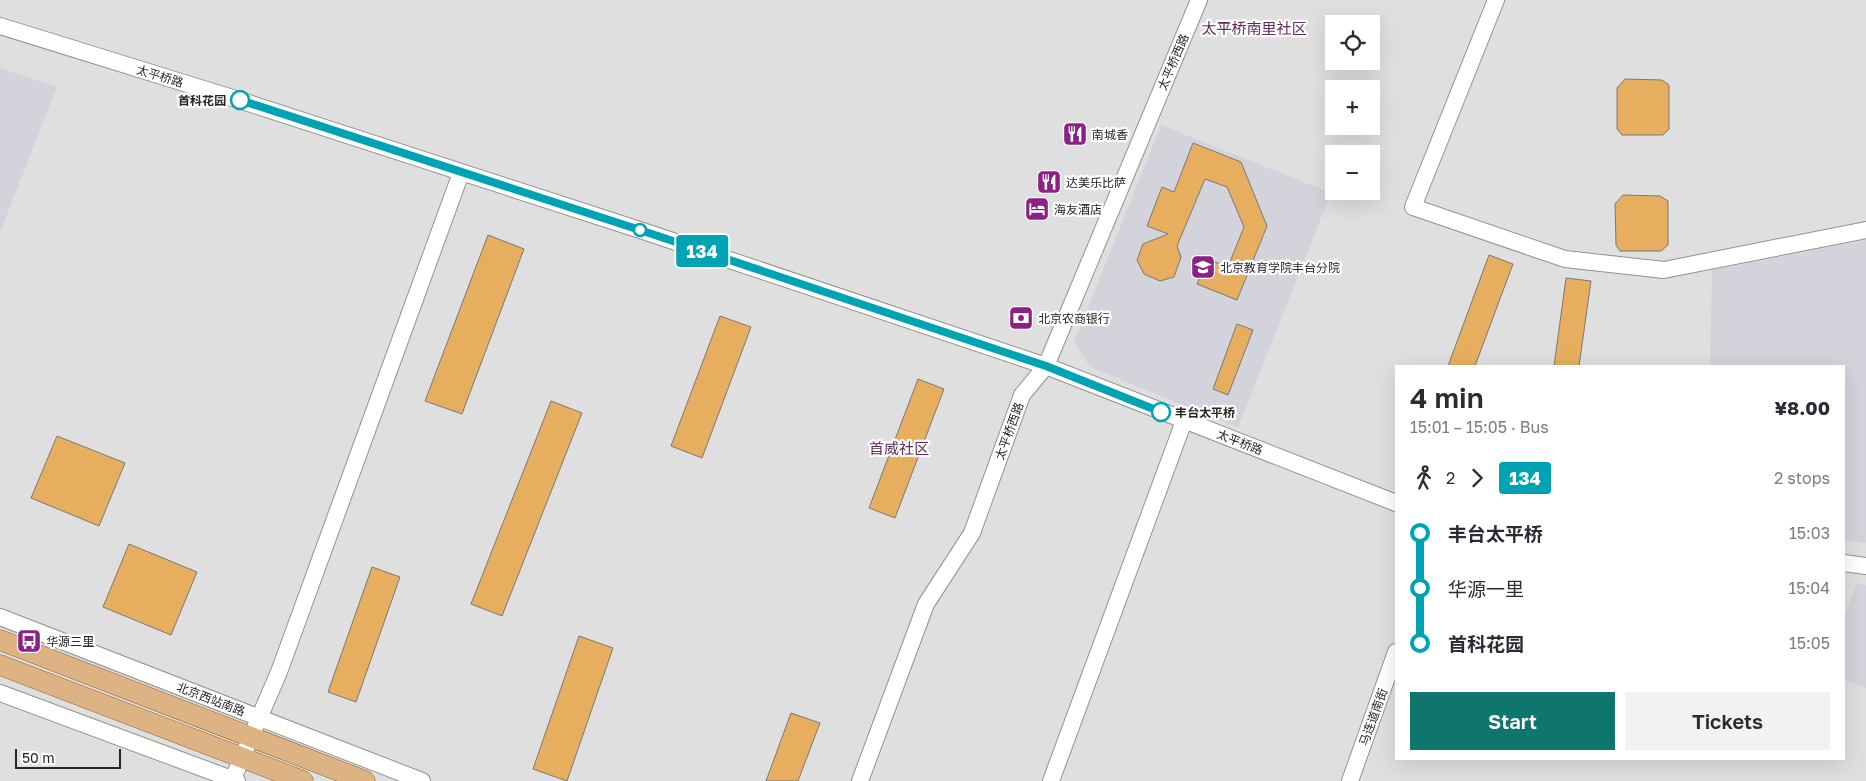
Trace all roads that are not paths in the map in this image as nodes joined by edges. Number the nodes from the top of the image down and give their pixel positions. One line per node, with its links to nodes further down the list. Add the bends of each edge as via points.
1 (1199, 0): 6 (street, 太平桥西路)
2 (1496, 0): 5 (street, via 1413,207 1565,259 1664,270)
3 (0, 26): 4 (street, 太平桥路)
4 (460, 173): 6 (street, 太平桥路); 16 (street)
5 (1866, 230)
6 (1046, 366): 7 (street, 太平桥路); 23 (street, 太平桥西路, via 1022,395 972,533 926,604)
7 (1184, 420): 8 (street, 太平桥路); 24 (street)
8 (1395, 502)
9 (1845, 563): 10 (street)
10 (1866, 566)
11 (0, 617): 16 (street, 北京西站南路)
12 (0, 640): 17 (main road, 北京西站南路)
13 (1395, 655): 25 (street, 马连道南街)
14 (0, 665): 18 (main road)
15 (0, 693): 19 (street)
16 (260, 718): 17 (street); 22 (street, 北京西站南路)
17 (252, 737): 18 (street); 21 (main road, 北京西站南路)
18 (243, 758): 19 (street); 20 (main road)
19 (234, 780)
20 (304, 781)
21 (365, 781)
22 (422, 781)
23 (860, 781)
24 (1051, 781)
25 (1350, 781)

